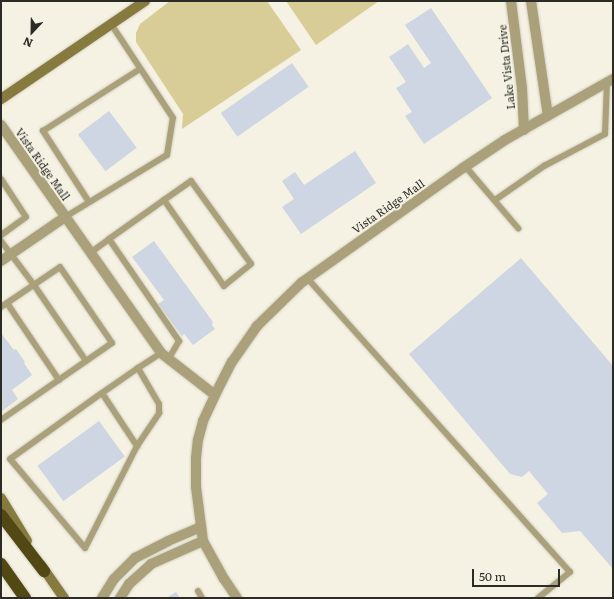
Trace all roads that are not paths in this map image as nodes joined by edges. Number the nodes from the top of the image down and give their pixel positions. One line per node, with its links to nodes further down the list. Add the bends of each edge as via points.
1 (145, 1): 4 (main road)
2 (511, 1): 10 (street, Lake Vista Drive, via 522,88)
3 (532, 1): 8 (street)
4 (111, 24): 5 (lane); 7 (main road)
5 (140, 69): 15 (lane, via 173,118 167,155); 15 (lane, via 43,130)
6 (610, 81): 8 (street, Vista Ridge Mall); 14 (lane, via 605,134 544,166)
7 (1, 99)
8 (548, 116): 10 (street, Vista Ridge Mall)
9 (1, 125): 16 (street, Vista Ridge Mall)
10 (524, 130): 11 (street, Vista Ridge Mall)
11 (465, 166): 14 (lane); 24 (street, Vista Ridge Mall, via 335,257)
12 (1, 179): 18 (lane, via 26,217)
13 (164, 200): 13 (lane, via 191,181 251,264 224,286); 19 (lane)
14 (495, 200): 17 (lane)
15 (89, 202): 16 (lane)
16 (65, 217): 21 (street, Vista Ridge Mall); 22 (street, Vista Ridge Mall)
17 (518, 228)
18 (1, 235)
19 (109, 239): 21 (lane); 28 (lane, via 179,341)
20 (1, 241): 22 (lane)
21 (90, 253): 28 (street, Vista Ridge Mall)
22 (10, 255): 23 (street, Vista Ridge Mall); 25 (lane)
23 (1, 261)
24 (308, 279): 33 (street, Vista Ridge Mall, via 257,326 232,362); 49 (lane, via 570,572)
25 (34, 284): 26 (lane); 29 (lane); 29 (lane, via 60,267 112,343)
26 (7, 303): 27 (lane); 31 (lane)
27 (1, 307)
28 (165, 357): 30 (lane); 33 (street, Vista Ridge Mall)
29 (86, 361): 31 (lane)
30 (138, 368): 32 (lane); 35 (lane, via 159,404 158,412)
31 (59, 380): 34 (lane)
32 (102, 393): 35 (lane); 35 (lane, via 10,459 85,548)
33 (215, 395): 38 (street, Vista Ridge Mall, via 199,436 196,458 196,487)
34 (1, 420)
35 (138, 446)
36 (1, 498): 41 (main road)
37 (1, 515): 41 (highway)
38 (201, 527): 39 (street, Vista Ridge Mall); 45 (street, via 168,540 135,558 114,579)
39 (203, 541): 46 (street, via 151,564 130,584); 48 (street, Vista Ridge Mall)
40 (1, 564): 43 (highway)
41 (44, 570): 44 (main road)
42 (198, 591): 47 (lane)
43 (25, 598)
44 (64, 598)
45 (102, 598)
46 (120, 598)
47 (202, 598)
48 (237, 598)
49 (538, 598)

